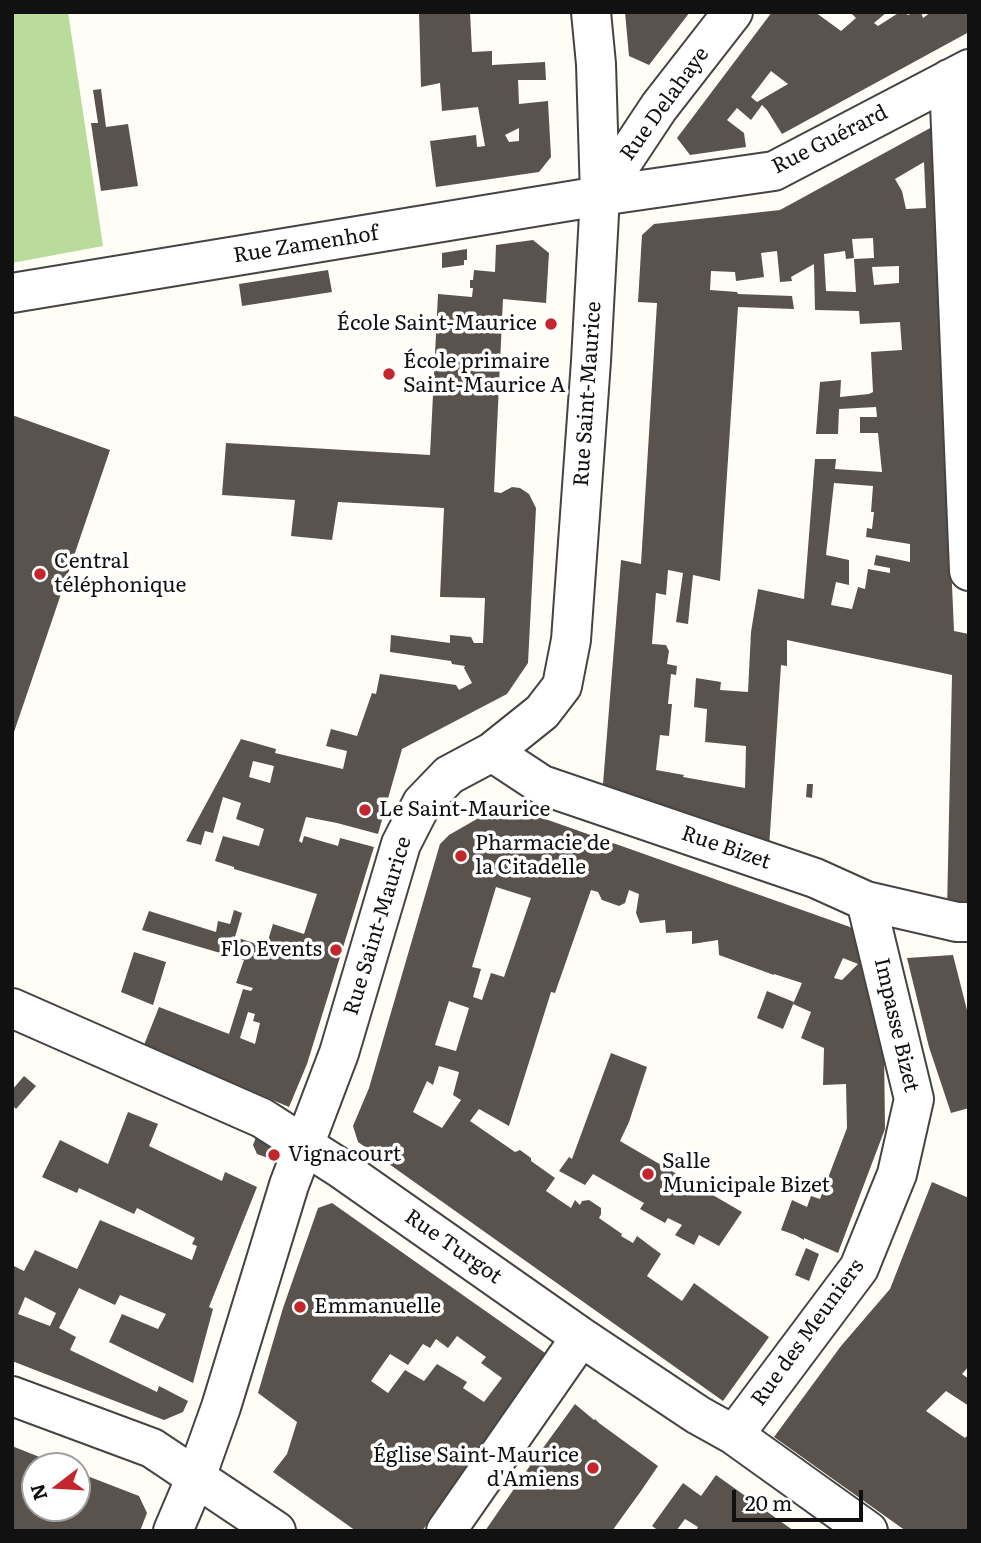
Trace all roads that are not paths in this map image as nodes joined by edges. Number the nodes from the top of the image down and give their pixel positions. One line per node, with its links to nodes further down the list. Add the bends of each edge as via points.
1 (591, 12): 4 (street, Rue Saint-Maurice)
2 (733, 12): 4 (street, Rue Delahaye, via 659,107)
3 (959, 74): 4 (street, Rue Guérard, via 774,172); 6 (street)
4 (600, 196): 5 (street, Rue Zamenhof); 7 (street, Rue Saint-Maurice, via 571,640 562,686 542,712)
5 (12, 293)
6 (969, 571)
7 (492, 752): 8 (street, Rue Bizet, via 542,785 815,878); 11 (street, Rue Saint-Maurice, via 449,775 422,803 401,844 340,1053)
8 (866, 901): 9 (street, Rue Bizet); 12 (street, Impasse Bizet, via 914,1099)
9 (969, 922)
10 (12, 1008): 11 (street, Rue Turgot, via 262,1118)
11 (304, 1145): 13 (street, Rue Turgot); 16 (street, Rue Saint-Maurice)
12 (900, 1161): 15 (street, Rue des Meuniers, via 859,1268)
13 (581, 1337): 15 (street, Rue Turgot); 19 (street)
14 (12, 1396): 16 (street, via 152,1448)
15 (734, 1435): 20 (street, Rue Turgot)
16 (197, 1477): 17 (street, Rue Saint-Maurice); 18 (street)
17 (173, 1531)
18 (276, 1531)
19 (446, 1531)
20 (868, 1531)

